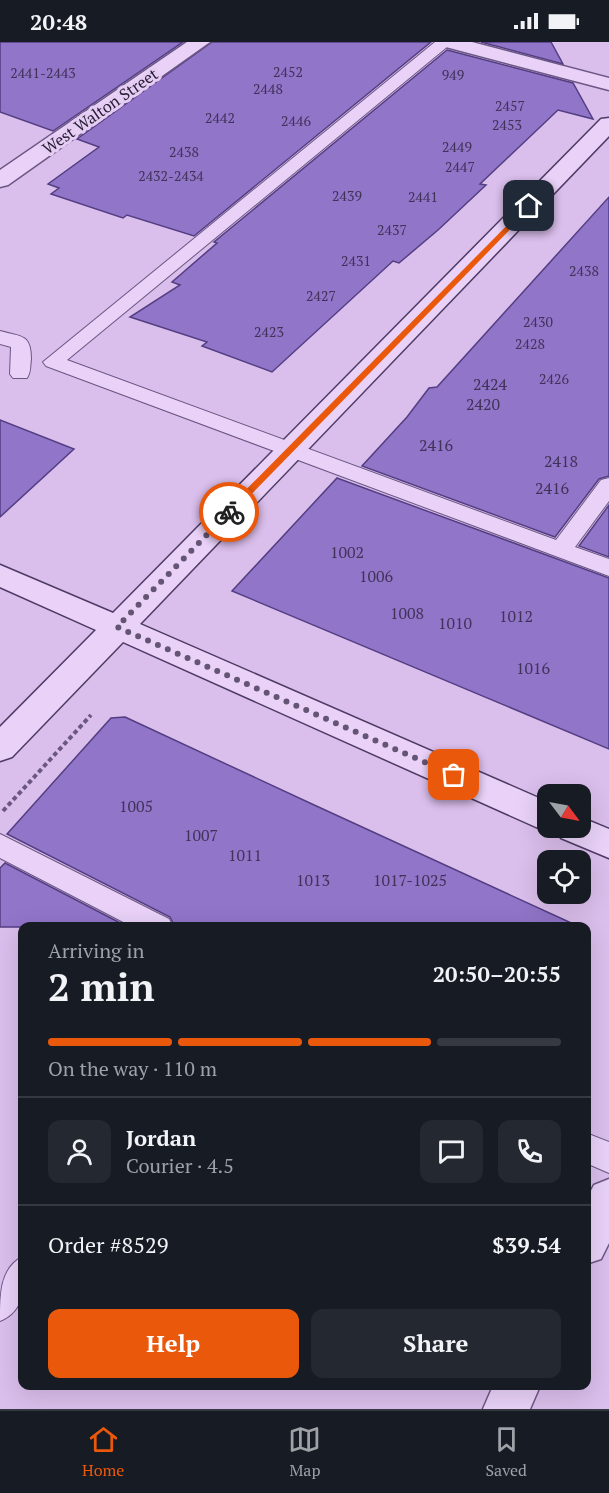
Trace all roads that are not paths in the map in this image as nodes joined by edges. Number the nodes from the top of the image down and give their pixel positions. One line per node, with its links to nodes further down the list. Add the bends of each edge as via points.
1 (201, 42): 5 (street, West Walton Street)
2 (447, 42): 3 (street); 8 (lane, via 53,362)
3 (609, 84)
4 (609, 124): 8 (street)
5 (0, 180)
6 (0, 337): 7 (lane, via 21,344)
7 (20, 374)
8 (290, 450): 10 (lane); 13 (street)
9 (609, 485): 10 (lane)
10 (561, 550): 11 (lane)
11 (609, 568)
12 (0, 575): 13 (street)
13 (117, 627): 14 (street); 15 (street)
14 (0, 748)
15 (537, 812)
16 (591, 836): 17 (street)
17 (609, 844)
18 (0, 845): 19 (lane)
19 (149, 922)
20 (591, 1149): 21 (lane)
21 (609, 1158)
22 (609, 1199): 23 (street)
23 (591, 1234)
24 (18, 1279): 25 (lane)
25 (0, 1304)
26 (515, 1390): 27 (street)
27 (506, 1409)

